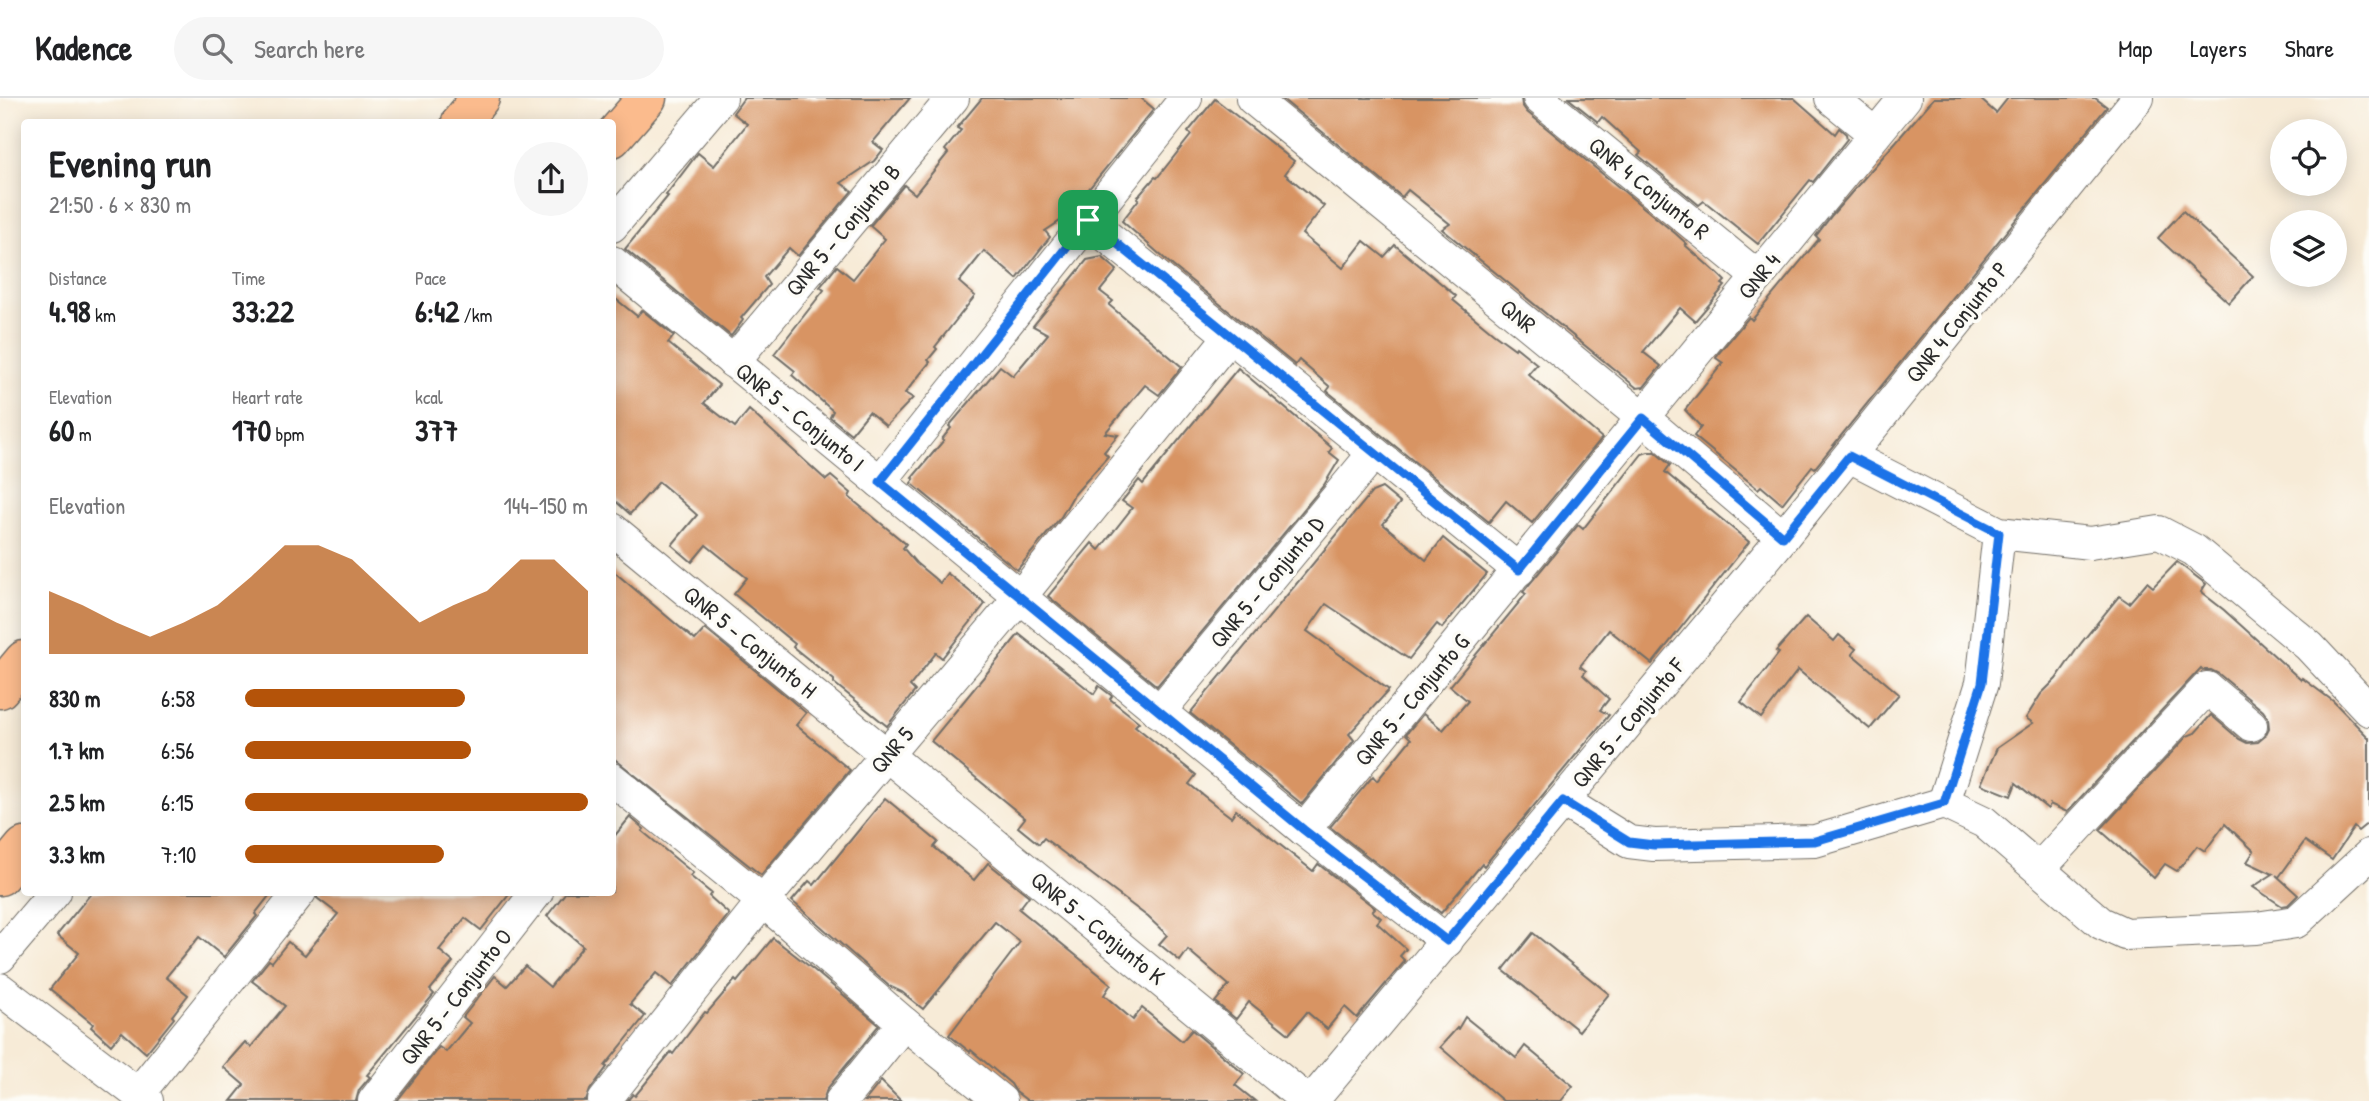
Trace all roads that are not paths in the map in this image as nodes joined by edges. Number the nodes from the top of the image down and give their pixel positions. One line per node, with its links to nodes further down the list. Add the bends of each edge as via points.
1 (480, 98): 11 (main road)
2 (647, 98): 12 (main road)
3 (721, 98): 15 (street)
4 (953, 98): 19 (street, QNR 5 - Conjunto B)
5 (1186, 98): 14 (street)
6 (1252, 98): 20 (street, QNR)
7 (1539, 98): 17 (street, QNR 4 Conjunto R)
8 (1831, 98): 13 (street)
9 (1905, 98): 13 (street, QNR 4)
10 (2130, 101): 22 (street, QNR 4 Conjunto P)
11 (463, 119)
12 (616, 133)
13 (1875, 134): 17 (street, QNR 4)
14 (1088, 220): 18 (street); 23 (street)
15 (616, 221)
16 (616, 265): 19 (street, QNR 5 - Conjunto I)
17 (1758, 277): 20 (street, QNR 4)
18 (1230, 336): 21 (street); 28 (street)
19 (733, 362): 23 (street, QNR 5 - Conjunto I)
20 (1643, 418): 26 (street, QNR); 27 (street)
21 (1374, 453): 27 (street); 32 (street, QNR 5 - Conjunto D)
22 (1849, 456): 25 (street); 26 (street, QNR 4 Conjunto P)
23 (880, 482): 28 (street, QNR 5 - Conjunto I)
24 (616, 532): 34 (street, QNR 5 - Conjunto H)
25 (1999, 533): 31 (street, via 2090,543 2159,532 2194,550 2309,646); 37 (street, via 1982,683)
26 (1783, 537): 36 (street, QNR 5 - Conjunto F)
27 (1519, 570): 38 (street, QNR 5 - Conjunto G)
28 (1020, 597): 32 (street, QNR 5 - Conjunto I); 34 (street, QNR 5)
29 (21, 664): 30 (main road)
30 (0, 689)
31 (2369, 710)
32 (1160, 712): 38 (street, QNR 5 - Conjunto I)
33 (2251, 724): 41 (street, via 2207,688)
34 (888, 756): 46 (street, QNR 5); 56 (street, QNR 5 - Conjunto K)
35 (616, 788): 46 (street)
36 (1563, 801): 37 (street, via 1629,842 1654,845 1815,841); 47 (street, QNR 5 - Conjunto F)
37 (1944, 803): 41 (street, via 1984,822)
38 (1304, 830): 47 (street, QNR 5 - Conjunto I)
39 (21, 851): 42 (main road)
40 (2369, 855): 41 (street, via 2296,922 2125,934 2101,923)
41 (2039, 869)
42 (0, 876)
43 (52, 896): 48 (street)
44 (297, 896): 51 (street)
45 (534, 896): 52 (street, QNR 5 - Conjunto O)
46 (763, 901): 50 (street); 53 (street, QNR 5)
47 (1447, 941): 56 (street)
48 (0, 957)
49 (0, 989): 51 (street)
50 (904, 1023): 54 (street); 55 (street)
51 (142, 1097)
52 (374, 1101)
53 (604, 1101)
54 (841, 1101)
55 (1001, 1101)
56 (1310, 1101)

